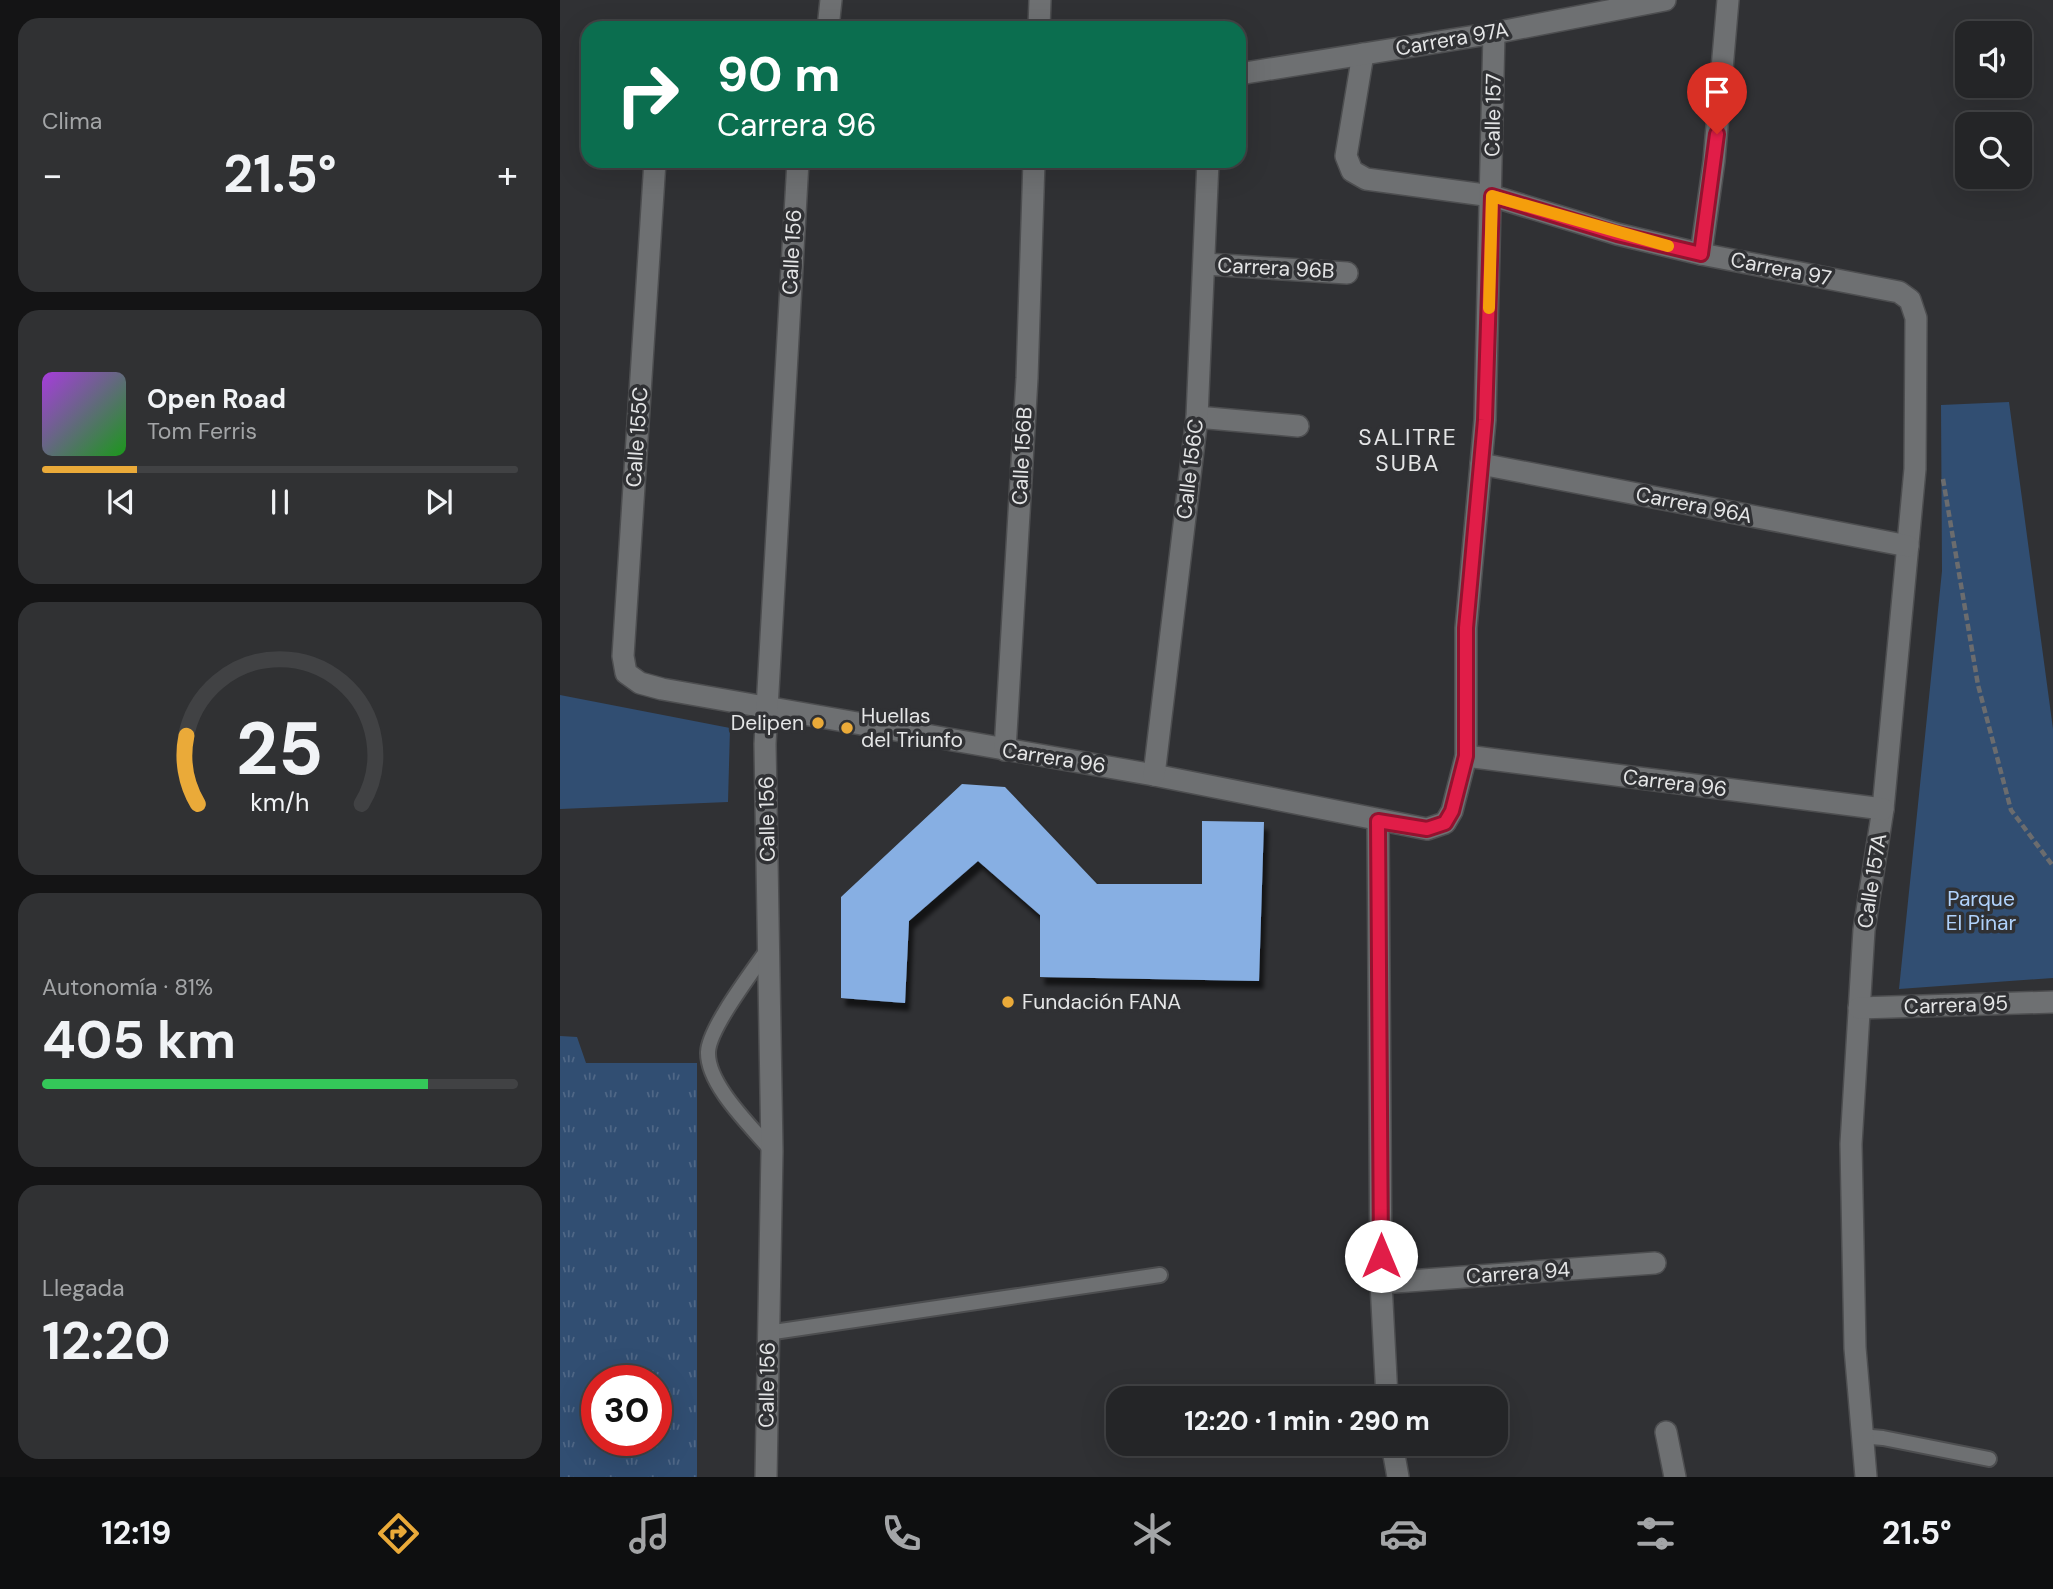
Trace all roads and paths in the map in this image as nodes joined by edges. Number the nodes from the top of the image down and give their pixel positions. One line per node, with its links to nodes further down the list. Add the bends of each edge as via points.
1 (831, 0): 5 (street)
2 (1040, 0): 6 (street)
3 (1665, 0): 7 (street, Carrera 97A)
4 (1728, 0): 15 (street)
5 (829, 21)
6 (1039, 21)
7 (1494, 33): 8 (street, Carrera 97A); 14 (street, Calle 157)
8 (1363, 54): 9 (street, Carrera 97A); 14 (street, Carrera 97, via 1346,156 1352,171 1366,179)
9 (1246, 73)
10 (655, 168): 24 (street, Calle 155C, via 623,656 626,673 639,683)
11 (798, 168): 25 (street, Calle 156)
12 (1034, 168): 26 (street, Calle 156B, via 1027,378)
13 (1208, 168): 16 (street, Calle 156C)
14 (1492, 196): 15 (street, Carrera 97); 21 (street, Calle 157)
15 (1701, 254): 18 (street, Carrera 97)
16 (1205, 264): 17 (street, Carrera 96B); 19 (street, Calle 156C)
17 (1348, 273)
18 (1899, 292): 22 (street, Calle 157A, via 1910,300 1916,318)
19 (1196, 417): 20 (street); 28 (street, Calle 156C)
20 (1298, 426)
21 (1481, 464): 23 (street, Carrera 96A); 27 (street, Calle 157, via 1466,628)
22 (1915, 469): 23 (street, Calle 157A); 32 (path, via 1942,471 1978,685 2011,810)
23 (1908, 546): 29 (street, Calle 157A)
24 (662, 689): 25 (street, Carrera 96)
25 (766, 708): 26 (street, Carrera 96); 33 (street, Calle 156)
26 (1005, 750): 28 (street, Carrera 96)
27 (1466, 756): 29 (street, Carrera 96); 31 (street, Calle 157)
28 (1154, 775): 30 (street, Carrera 96)
29 (1884, 809): 35 (street, Calle 157A, via 1864,930)
30 (1378, 821): 31 (street, Carrera 96, via 1427,829); 39 (street)
31 (1445, 823)
32 (2053, 866)
33 (769, 948): 36 (street, Calle 156); 36 (lane, via 732,1003 708,1052 713,1073 731,1104)
34 (2053, 1002): 35 (street, Carrera 95)
35 (1858, 1008): 43 (street, Calle 157A, via 1851,1144)
36 (772, 1150): 40 (street, Calle 156)
37 (1655, 1263): 39 (street, Carrera 94)
38 (1160, 1275): 40 (lane)
39 (1381, 1283): 41 (street)
40 (767, 1334): 46 (street, Calle 156)
41 (1386, 1386)
42 (1666, 1432): 48 (street)
43 (1860, 1436): 45 (lane); 49 (street, Calle 157A)
44 (1394, 1456): 47 (street)
45 (1989, 1459)
46 (766, 1477)
47 (1398, 1477)
48 (1675, 1477)
49 (1866, 1477)

